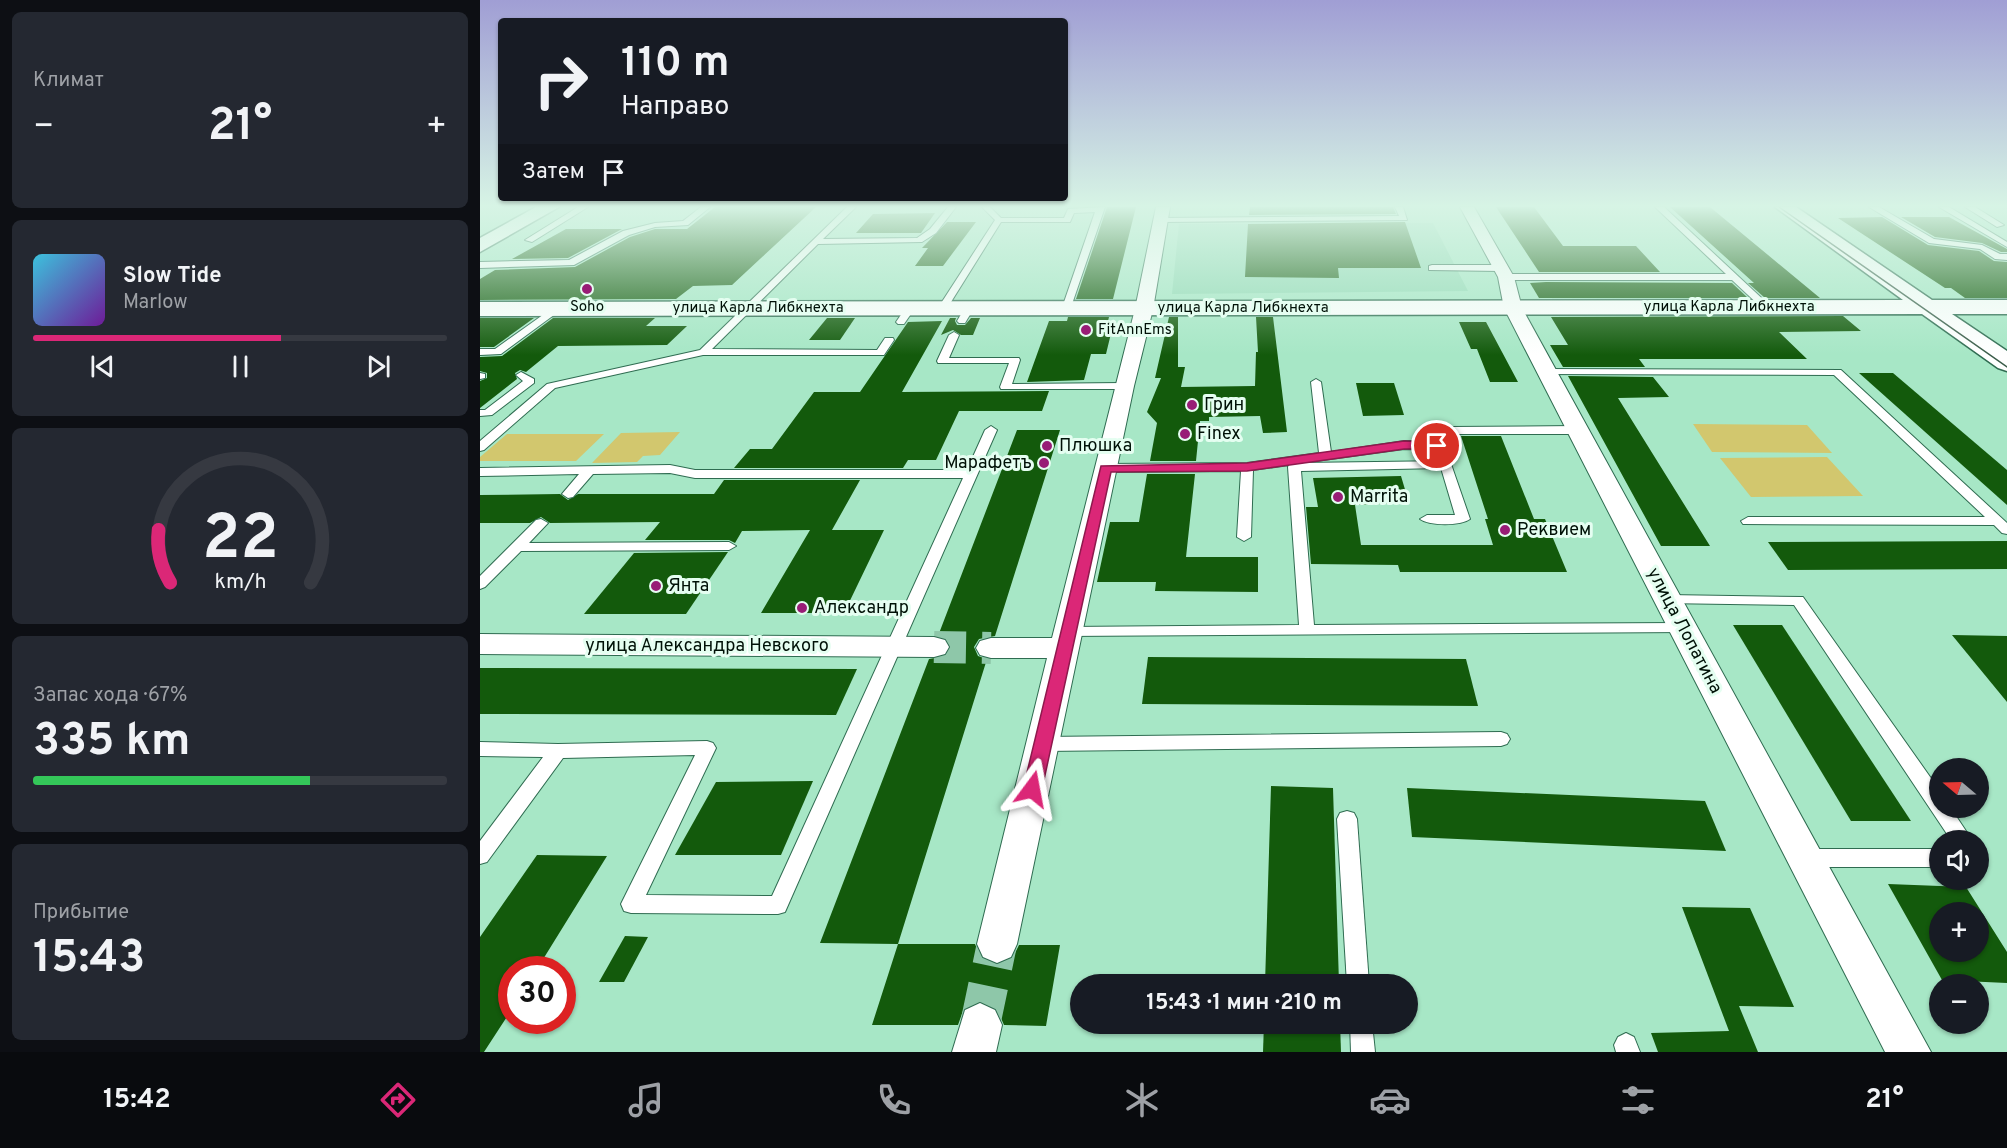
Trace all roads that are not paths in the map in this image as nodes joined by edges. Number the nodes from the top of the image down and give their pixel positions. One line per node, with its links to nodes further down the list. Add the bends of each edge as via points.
1 (584, 256): 9 (lane, via 571,263)
2 (803, 256): 16 (lane)
3 (983, 256): 22 (lane)
4 (1085, 256): 17 (lane)
5 (1154, 256): 21 (street)
6 (1495, 256): 11 (street, улица Лопатина)
7 (1711, 256): 12 (lane)
8 (1853, 256): 14 (street)
9 (480, 265)
10 (1432, 268): 11 (lane)
11 (1504, 272): 12 (lane); 18 (street, улица Лопатина)
12 (1733, 277): 13 (lane)
13 (1766, 307): 14 (street, улица Карла Либкнехта); 18 (street, улица Карла Либкнехта)
14 (1925, 307): 15 (street, улица Карла Либкнехта); 28 (street)
15 (2007, 307)
16 (752, 308): 20 (street, улица Карла Либкнехта); 22 (street, улица Карла Либкнехта, via 906,315); 27 (lane)
17 (1067, 308): 21 (street, улица Карла Либкнехта); 22 (street, улица Карла Либкнехта)
18 (1513, 308): 21 (street, улица Карла Либкнехта); 30 (street, улица Лопатина)
19 (480, 309): 20 (street, улица Карла Либкнехта)
20 (557, 309): 26 (lane)
21 (1144, 309): 33 (street)
22 (958, 312)
23 (954, 335): 33 (lane, via 942,361 1015,360 1005,387)
24 (889, 340): 27 (lane, via 880,353)
25 (480, 352): 26 (lane)
26 (497, 352): 29 (lane)
27 (703, 352): 37 (lane, via 551,386)
28 (2007, 363)
29 (480, 364)
30 (1546, 372): 36 (street, улица Лопатина); 48 (lane, via 1837,372)
31 (521, 375): 34 (lane, via 530,381 488,413)
32 (1316, 382): 38 (lane)
33 (1124, 386): 40 (street)
34 (480, 413)
35 (991, 430): 43 (lane)
36 (1577, 430): 38 (lane, via 1451,431 1453,446 1404,445); 53 (street, улица Лопатина)
37 (480, 447)
38 (1325, 455): 39 (lane)
39 (1247, 467): 40 (lane); 49 (lane)
40 (1105, 468): 56 (street)
41 (589, 471): 42 (lane); 43 (lane); 44 (lane)
42 (480, 472)
43 (971, 474): 59 (lane)
44 (568, 494)
45 (1427, 519): 55 (lane, via 1463,519 1446,464 1294,467)
46 (1748, 521): 48 (lane)
47 (541, 523): 51 (lane)
48 (2002, 526)
49 (1244, 537)
50 (729, 546): 51 (lane)
51 (517, 547): 52 (lane)
52 (480, 584)
53 (1667, 600): 54 (street, улица Лопатина); 65 (lane, via 1798,600)
54 (1683, 628): 55 (lane); 68 (street, улица Лопатина)
55 (1307, 630): 56 (lane)
56 (1066, 640): 60 (street); 62 (street)
57 (480, 644): 59 (street, улица Александра Невского)
58 (934, 646): 59 (street, улица Александра Невского)
59 (896, 647): 64 (lane, via 778,905 631,904 707,748)
60 (991, 648)
61 (1502, 739): 62 (lane)
62 (1042, 744): 70 (street)
63 (480, 748): 64 (lane)
64 (558, 751): 67 (lane)
65 (1929, 791)
66 (1347, 819): 71 (lane)
67 (480, 856)
68 (1806, 858): 69 (lane); 74 (street, улица Лопатина)
69 (1929, 858)
70 (997, 944)
71 (1357, 974)
72 (1362, 1034): 73 (lane)
73 (1363, 1052)
74 (1909, 1052)

